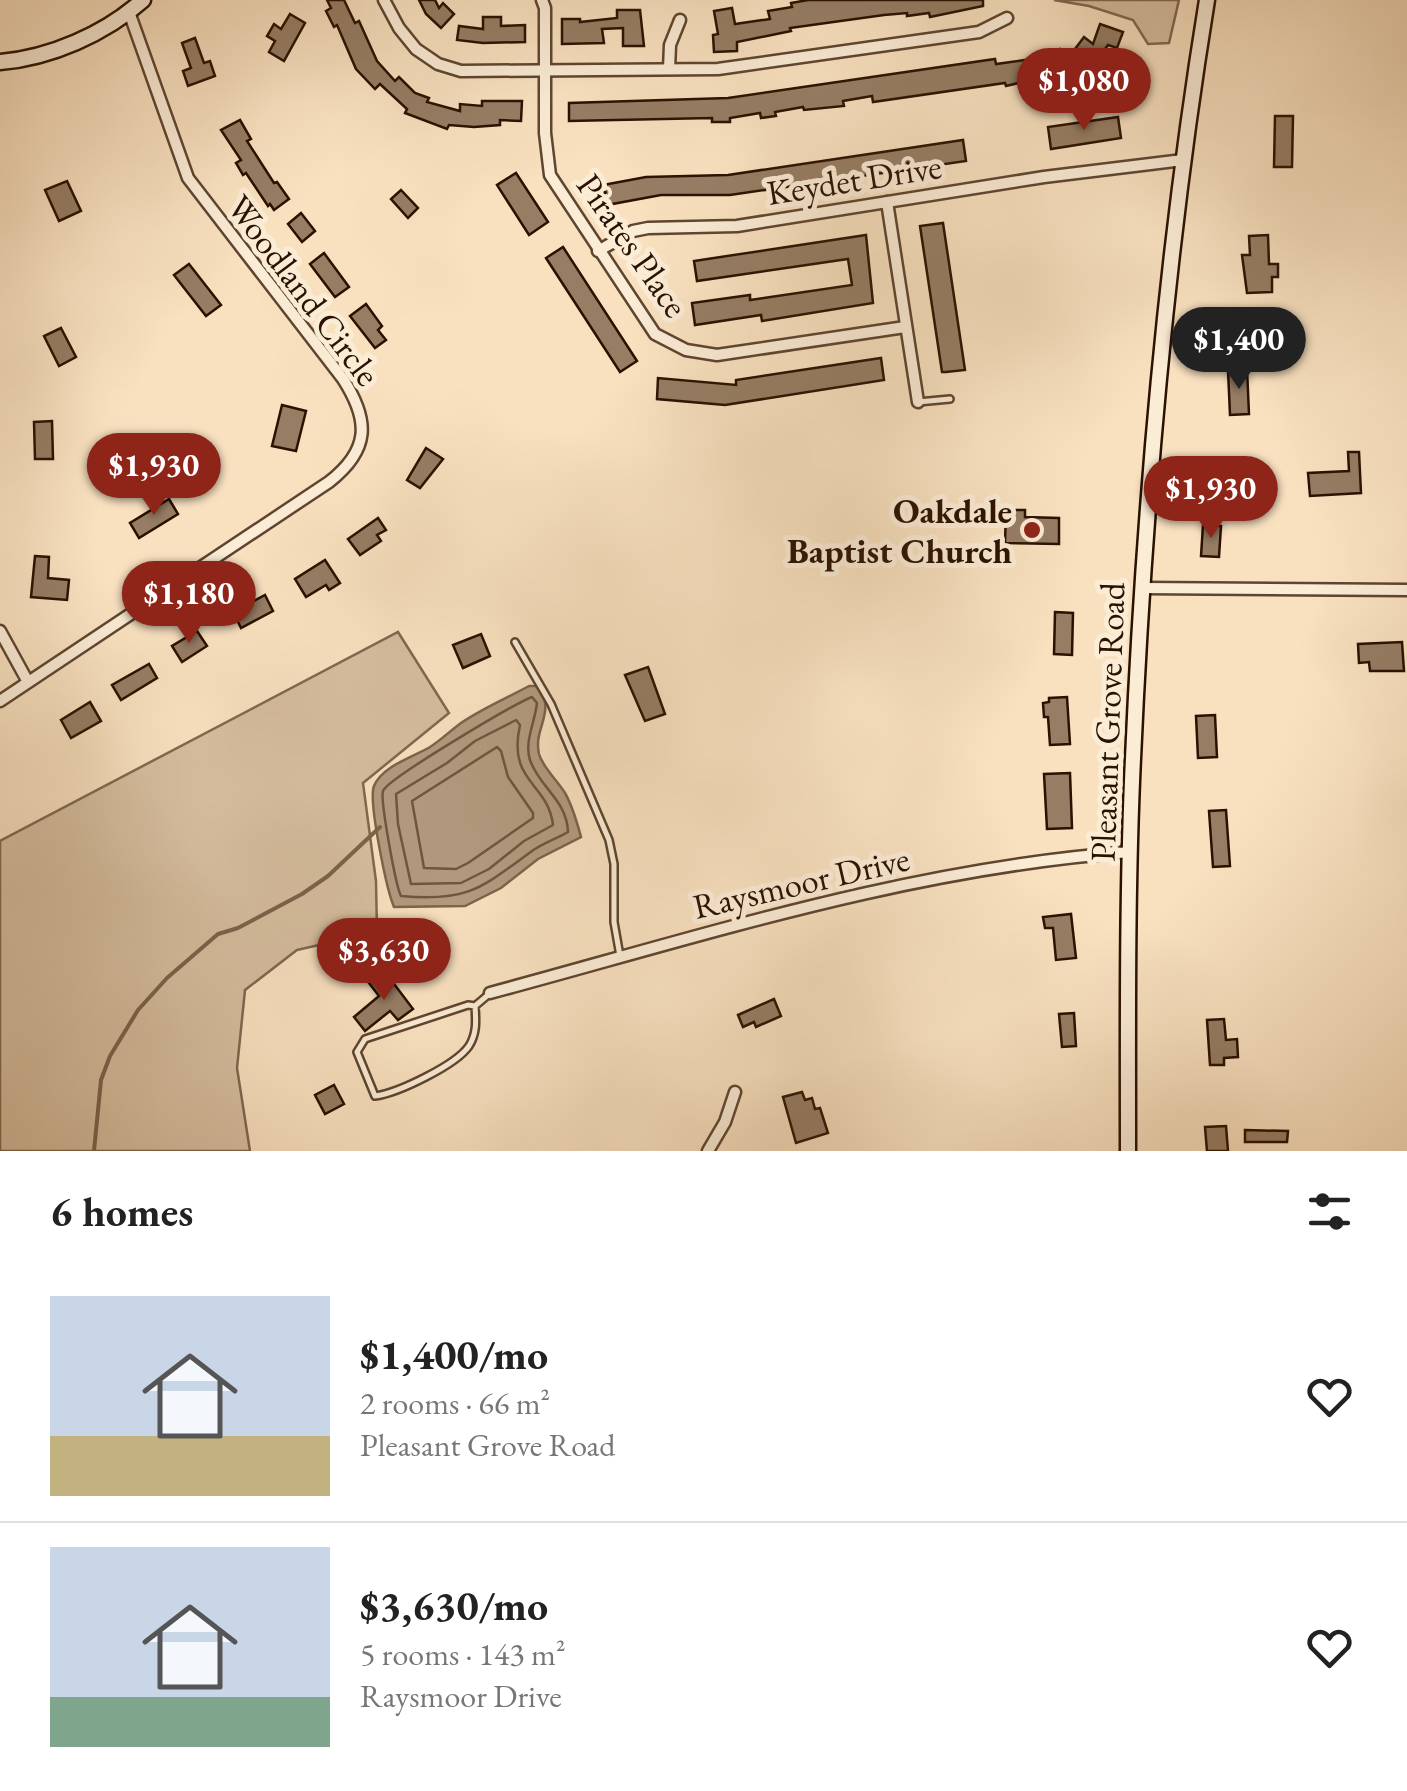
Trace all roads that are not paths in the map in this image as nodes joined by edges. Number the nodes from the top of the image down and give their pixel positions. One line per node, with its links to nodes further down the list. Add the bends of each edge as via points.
1 (143, 0): 5 (street)
2 (384, 0): 10 (street, via 407,40 438,64 461,72)
3 (542, 0): 10 (street, Pirates Place)
4 (1206, 0): 11 (street, Pleasant Grove Road)
5 (129, 12): 8 (street, via 52,52); 21 (street, Woodland Circle, via 188,178 343,379 359,410 361,440 352,461 329,482)
6 (1008, 18): 9 (street, via 980,32 735,67)
7 (680, 20): 9 (street)
8 (0, 62)
9 (669, 69): 10 (street)
10 (544, 73): 13 (street, Pirates Place, via 550,174)
11 (1183, 160): 12 (street, Keydet Drive); 17 (street, Pleasant Grove Road)
12 (887, 202): 13 (street, Keydet Drive, via 737,226 648,228); 14 (street)
13 (598, 251): 14 (street, Pirates Place, via 655,334 686,350 717,355)
14 (905, 327): 16 (street)
15 (950, 399): 16 (lane)
16 (918, 402)
17 (1142, 588): 18 (street); 23 (street, Pleasant Grove Road)
18 (1407, 590)
19 (0, 631): 21 (street)
20 (515, 642): 24 (lane, via 551,704 609,840)
21 (28, 682): 22 (street, Woodland Circle)
22 (0, 701)
23 (1130, 852): 24 (street, Raysmoor Drive, via 806,905); 29 (street, Pleasant Grove Road)
24 (620, 956): 25 (street, Raysmoor Drive)
25 (490, 993): 26 (lane)
26 (475, 1006): 26 (lane, via 365,1039 357,1052 375,1096 416,1084 468,1048 477,1026)
27 (735, 1092): 28 (street)
28 (708, 1151)
29 (1128, 1151)

